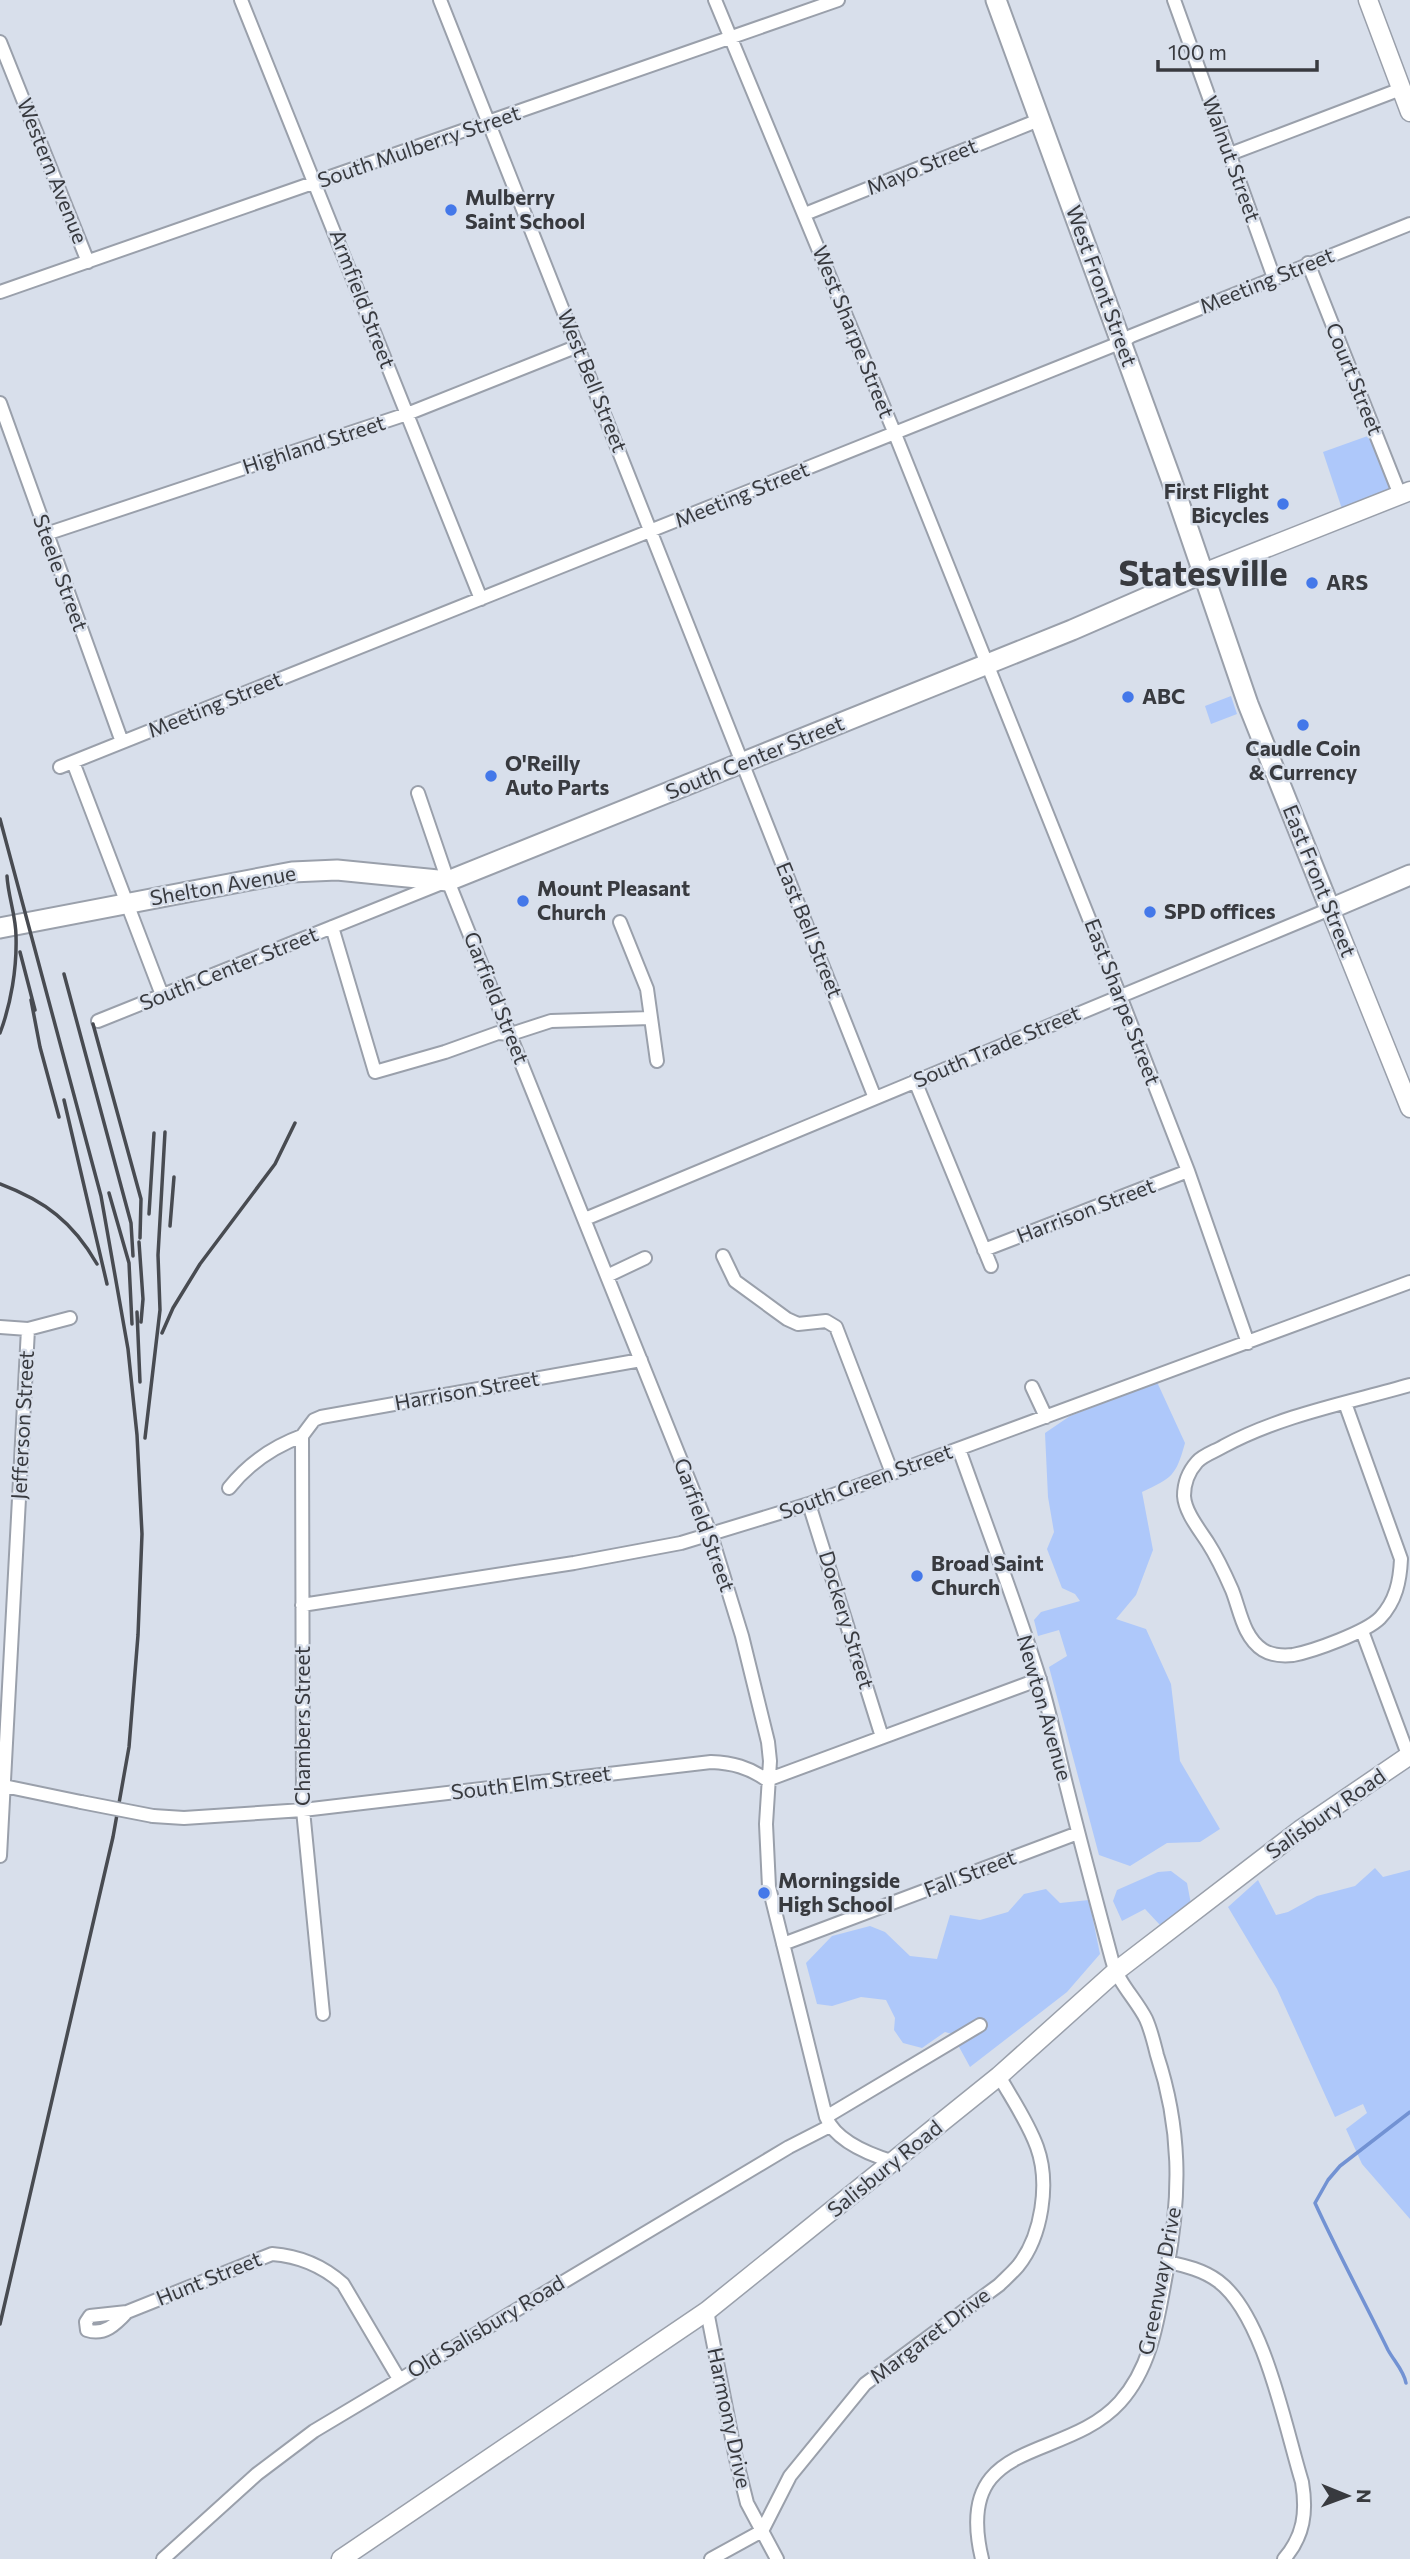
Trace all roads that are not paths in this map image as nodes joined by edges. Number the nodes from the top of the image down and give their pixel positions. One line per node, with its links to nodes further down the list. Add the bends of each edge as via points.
1 (241, 0): 15 (street, Armfield Street)
2 (440, 0): 13 (street, West Bell Street)
3 (715, 0): 8 (street, West Sharpe Street)
4 (838, 0): 8 (street, South Mulberry Street)
5 (996, 0): 12 (main road, West Front Street)
6 (1174, 0): 14 (street, Walnut Street)
7 (1368, 0): 10 (street)
8 (732, 38): 13 (street, South Mulberry Street); 16 (street, West Sharpe Street)
9 (0, 42): 18 (street, Western Avenue)
10 (1401, 89): 11 (street); 14 (street)
11 (1410, 112)
12 (1038, 120): 16 (street, Mayo Street); 22 (main road, West Front Street)
13 (488, 123): 15 (street, South Mulberry Street); 23 (street, West Bell Street)
14 (1230, 154): 20 (street, Walnut Street)
15 (316, 183): 18 (street, South Mulberry Street); 25 (street, Armfield Street)
16 (805, 214): 26 (street, West Sharpe Street)
17 (1410, 224): 19 (street, Meeting Street)
18 (88, 262): 21 (street, South Mulberry Street)
19 (1308, 263): 20 (street, Meeting Street); 27 (street, Court Street)
20 (1274, 278): 22 (street, Meeting Street)
21 (0, 292)
22 (1122, 342): 26 (street, Meeting Street); 30 (main road, West Front Street)
23 (578, 346): 25 (street, Highland Street); 28 (street, West Bell Street)
24 (0, 403): 29 (street, Steele Street)
25 (407, 414): 29 (street, Highland Street); 31 (street, Armfield Street)
26 (895, 434): 28 (street, Meeting Street); 32 (street, West Sharpe Street)
27 (1405, 493): 30 (street, South Center Street)
28 (651, 531): 31 (street, Meeting Street); 35 (street, West Bell Street)
29 (46, 534): 33 (street, Steele Street)
30 (1203, 573): 32 (main road, South Center Street); 41 (main road, East Front Street, via 1248,704)
31 (481, 599): 33 (street, Meeting Street)
32 (988, 664): 35 (main road, South Center Street); 46 (street, East Sharpe Street)
33 (122, 742): 34 (street, Meeting Street)
34 (72, 762): 36 (street, Meeting Street); 40 (street)
35 (743, 763): 39 (main road, South Center Street); 52 (street, East Bell Street)
36 (60, 767)
37 (418, 793): 39 (street, Garfield Street)
38 (1410, 875): 41 (main road, South Trade Street)
39 (448, 881): 40 (main road, Shelton Avenue, via 337,870 292,872); 43 (street, South Center Street); 49 (street, Garfield Street)
40 (127, 903): 44 (main road, Shelton Avenue); 45 (street)
41 (1330, 909): 46 (street, South Trade Street); 53 (street, East Front Street)
42 (620, 922): 47 (street, via 647,989)
43 (332, 927): 45 (street, South Center Street); 49 (street, via 376,1072 498,1033)
44 (0, 928)
45 (163, 995): 48 (street, South Center Street)
46 (1120, 996): 51 (street, South Trade Street); 54 (street, East Sharpe Street)
47 (651, 1018): 49 (street, via 551,1021); 50 (street)
48 (98, 1021)
49 (511, 1034): 55 (street, Garfield Street)
50 (657, 1061)
51 (915, 1082): 52 (street, South Trade Street); 56 (street)
52 (875, 1098): 55 (street, South Trade Street)
53 (1410, 1108)
54 (1188, 1171): 56 (street, Harrison Street); 65 (street, East Sharpe Street)
55 (585, 1219): 60 (street, Garfield Street)
56 (984, 1250): 59 (street)
57 (723, 1256): 73 (street, via 736,1281 787,1319 798,1324 827,1321 836,1327)
58 (645, 1258): 60 (street)
59 (991, 1266)
60 (607, 1276): 66 (street, Garfield Street)
61 (1410, 1282): 65 (street, South Green Street)
62 (70, 1318): 64 (street)
63 (0, 1327): 64 (street)
64 (28, 1329): 80 (street, Jefferson Street)
65 (1248, 1343): 70 (street, South Green Street)
66 (641, 1360): 71 (street, Harrison Street, via 321,1417 313,1420); 76 (street, Garfield Street)
67 (1410, 1385): 69 (street)
68 (1032, 1387): 70 (street)
69 (1345, 1403): 78 (street, via 1401,1559 1400,1581 1392,1601 1380,1618); 78 (street, via 1245,1435 1198,1460 1187,1477 1184,1497 1231,1588 1248,1633 1264,1650 1294,1655)
70 (1046, 1417): 72 (street, South Green Street)
71 (302, 1436): 74 (street, Harrison Street, via 264,1454); 77 (street, Chambers Street)
72 (959, 1449): 73 (street, South Green Street); 79 (street, Newton Avenue)
73 (892, 1473): 75 (street, South Green Street)
74 (229, 1488)
75 (809, 1504): 76 (street, South Green Street); 81 (street, Dockery Street)
76 (711, 1535): 77 (street, South Green Street, via 574,1563); 83 (street, Garfield Street, via 768,1742)
77 (302, 1605): 85 (street, Chambers Street)
78 (1362, 1631): 82 (street)
79 (1040, 1679): 81 (street); 86 (street, Newton Avenue)
80 (4, 1699): 84 (street, Jefferson Street)
81 (882, 1737): 83 (street)
82 (1409, 1757): 89 (street, Salisbury Road, via 1300,1830)
83 (767, 1780): 85 (street, South Elm Street, via 750,1769 711,1762); 88 (street, Garfield Street, via 766,1869)
84 (4, 1786): 85 (street, South Elm Street, bridge, via 153,1816); 87 (street, Jefferson Street)
85 (303, 1810): 90 (street, Chambers Street)
86 (1078, 1833): 88 (street, Fall Street); 89 (street, Newton Avenue)
87 (0, 1856)
88 (783, 1944): 93 (street, Garfield Street)
89 (1115, 1972): 92 (street, Salisbury Road); 95 (street, Greenway Drive, via 1146,2019 1174,2119 1177,2182)
90 (323, 2014)
91 (980, 2025): 93 (street, Old Salisbury Road)
92 (999, 2076): 94 (street, Salisbury Road); 99 (street, Margaret Drive, via 1038,2149 1040,2215 1032,2242 1018,2266 999,2285 864,2384 790,2476)
93 (828, 2121): 94 (street, via 870,2154); 98 (street, Old Salisbury Road)
94 (894, 2162): 96 (street, Salisbury Road)
95 (1168, 2262): 104 (street, Greenway Drive, via 1150,2352 1138,2379 1097,2423 1010,2460 992,2478 978,2507); 105 (street, via 1217,2280 1237,2298 1262,2350 1306,2505 1302,2528)
96 (707, 2311): 99 (street, Harmony Drive, via 737,2467 747,2503); 101 (street, Salisbury Road)
97 (127, 2312): 98 (street, Hunt Street, via 272,2253 290,2255 343,2284)
98 (399, 2379): 100 (street, Old Salisbury Road, via 283,2454)
99 (762, 2530): 102 (street); 103 (street, Harmony Drive)
100 (163, 2559)
101 (341, 2559)
102 (711, 2559)
103 (777, 2559)
104 (982, 2559)
105 (1284, 2559)

